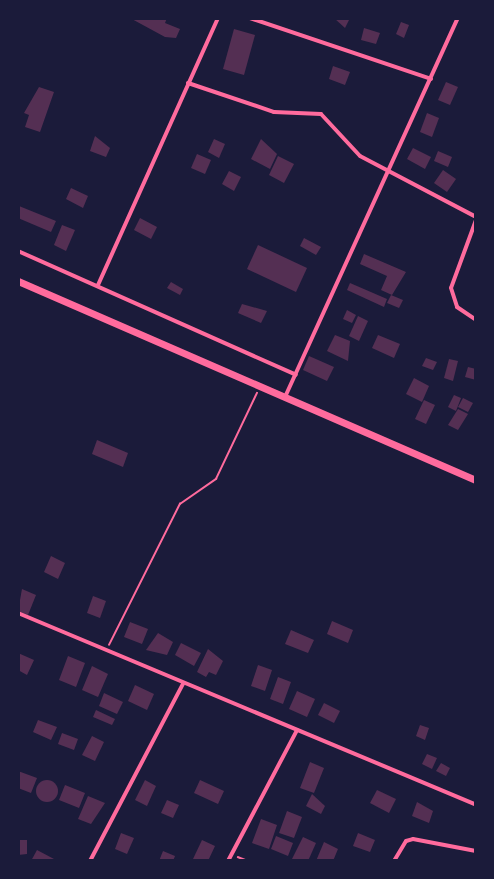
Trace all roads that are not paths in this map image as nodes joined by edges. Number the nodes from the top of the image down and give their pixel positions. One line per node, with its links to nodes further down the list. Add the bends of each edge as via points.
1 (218, 18): 5 (street)
2 (250, 18): 4 (street)
3 (458, 18): 4 (street)
4 (431, 79): 6 (street)
5 (188, 84): 6 (street, via 274,112 321,114 350,149); 10 (street)
6 (389, 171): 7 (street); 12 (street)
7 (476, 218): 11 (street, via 451,288 457,307)
8 (18, 251): 10 (street)
9 (18, 281): 13 (highway)
10 (98, 285): 12 (street)
11 (476, 320)
12 (296, 375): 13 (street)
13 (285, 398): 14 (highway)
14 (476, 480)
15 (18, 613): 16 (street)
16 (183, 684): 17 (street); 20 (street)
17 (297, 730): 18 (street); 21 (street)
18 (476, 805)
19 (476, 851): 22 (street, via 413,839 406,841)
20 (91, 861)
21 (228, 861)
22 (394, 861)

